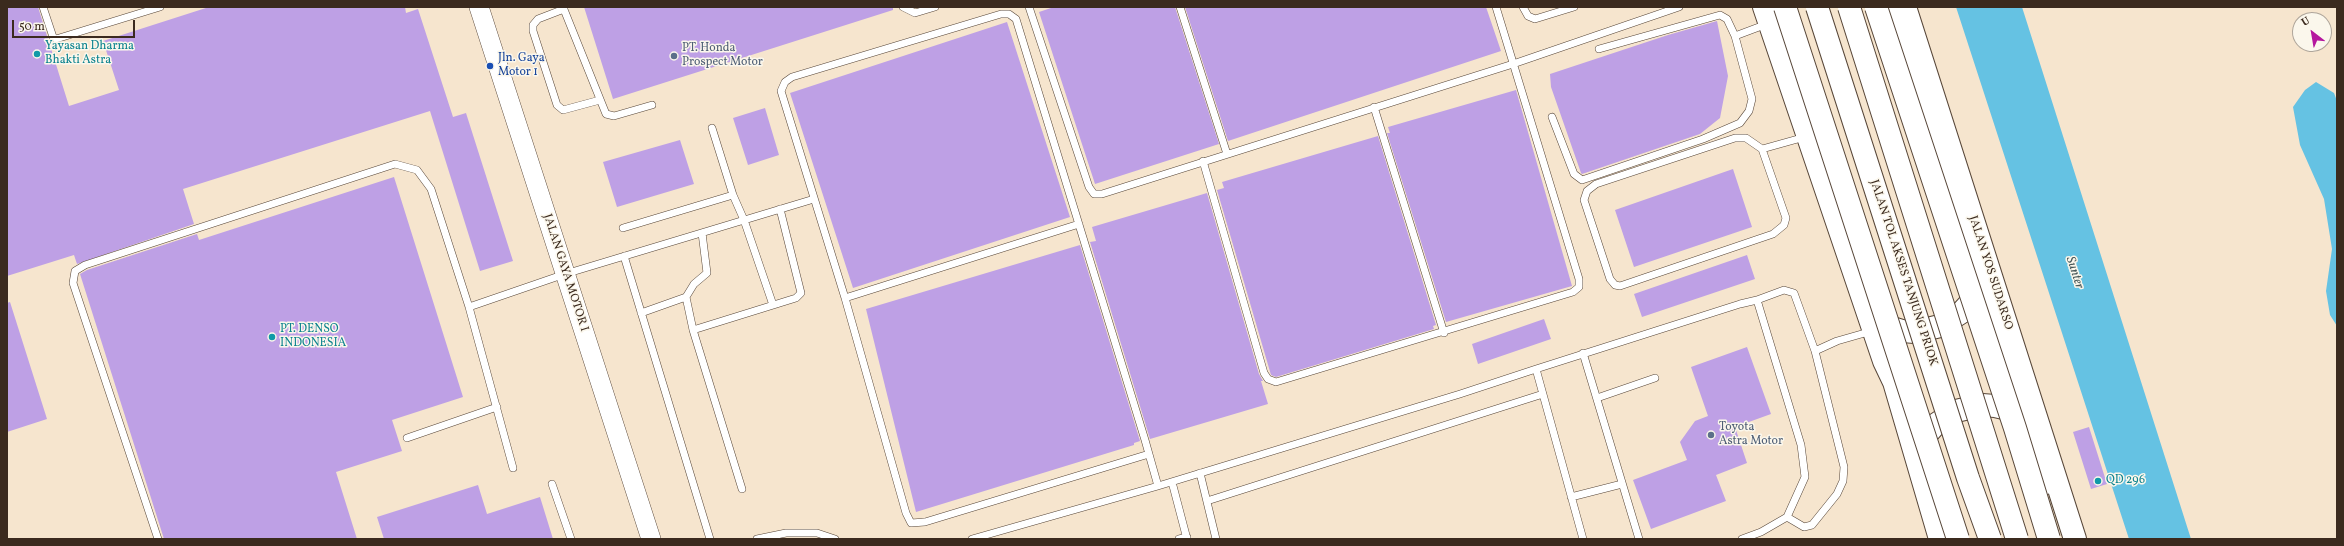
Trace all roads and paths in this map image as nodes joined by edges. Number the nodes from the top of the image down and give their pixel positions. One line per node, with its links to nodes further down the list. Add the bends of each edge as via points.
1 (43, 7): 2 (lane, via 53,38 56,39)
2 (160, 7)
3 (479, 7): 41 (street, JALAN GAYA MOTOR I)
4 (903, 7): 5 (lane, via 915,13)
5 (935, 7)
6 (1029, 7): 31 (lane, via 1089,187 1094,194 1102,194)
7 (1180, 7): 30 (lane)
8 (1496, 7): 22 (lane)
9 (1523, 7): 10 (lane, via 1528,16 1535,19)
10 (1574, 7)
11 (1679, 7): 22 (lane)
12 (1785, 7): 93 (highway, bridge)
13 (1817, 7): 94 (highway, JALAN TOL AKSES TANJUNG PRIOK, bridge, via 1968,478)
14 (1849, 7): 95 (highway, bridge)
15 (1876, 7): 96 (highway, bridge)
16 (1891, 7): 42 (lane)
17 (1905, 7): 39 (highway, JALAN YOS SUDARSO)
18 (564, 8): 23 (lane); 23 (lane, via 538,19 533,25 557,105 563,110)
19 (1767, 15): 20 (lane); 28 (highway)
20 (1735, 36): 21 (lane, via 1727,19 1720,15); 26 (lane, via 1752,99 1749,111 1740,123 1703,139 1582,180 1574,174)
21 (1599, 49)
22 (1513, 64): 25 (lane); 52 (lane, via 1579,279 1579,287 1573,292)
23 (600, 100): 24 (lane, via 606,114 614,116)
24 (652, 105)
25 (1374, 107): 30 (lane); 52 (lane)
26 (1552, 117)
27 (712, 128): 32 (lane)
28 (1807, 136): 29 (lane); 46 (highway)
29 (1762, 149): 29 (lane, via 1786,218 1784,225 1774,234 1620,286 1615,285 1610,279 1584,200 1587,191 1596,184 1735,138 1746,138)
30 (1227, 154): 31 (lane)
31 (1203, 161): 52 (lane, via 1264,373 1268,379 1276,382)
32 (733, 195): 35 (lane); 37 (lane)
33 (814, 199): 34 (lane); 36 (lane, via 781,91 784,82 807,72 1001,14 1010,14 1016,19); 44 (lane)
34 (780, 209): 35 (lane); 47 (lane, via 801,293 796,298)
35 (744, 220): 38 (lane); 47 (lane)
36 (1079, 224): 44 (lane); 64 (lane)
37 (623, 228)
38 (702, 233): 40 (lane); 43 (lane, via 707,273 694,284)
39 (1982, 244): 42 (highway, via 1984,266); 63 (highway, JALAN YOS SUDARSO)
40 (624, 256): 41 (lane); 49 (lane)
41 (565, 274): 48 (lane); 81 (street, JALAN GAYA MOTOR I)
42 (1980, 283): 46 (highway, via 1971,302 1962,312 1940,326 1928,330 1915,332 1889,327 1873,314); 61 (lane)
43 (686, 298): 49 (lane); 50 (lane)
44 (845, 298): 64 (lane, via 906,514 912,523 925,522)
45 (1757, 300): 53 (lane, via 1784,290 1794,293); 54 (lane); 76 (lane, via 1801,445 1805,477)
46 (1866, 303): 51 (highway)
47 (773, 305): 50 (lane)
48 (469, 307): 60 (lane); 79 (lane, via 431,189 417,170 395,164 85,265 75,271 73,283)
49 (641, 313): 82 (lane)
50 (693, 330): 72 (lane)
51 (1874, 331): 53 (lane, via 1837,341); 55 (highway)
52 (1444, 332)
53 (1815, 351): 76 (lane, via 1841,451 1843,481 1837,494 1812,524 1804,527)
54 (1583, 353): 56 (lane); 59 (lane)
55 (1884, 360): 67 (highway, via 1894,382); 91 (highway, via 1887,385)
56 (1536, 369): 58 (lane); 66 (lane)
57 (1655, 378): 59 (lane)
58 (1543, 394): 73 (lane); 74 (lane)
59 (1597, 398): 70 (lane)
60 (497, 407): 62 (lane); 65 (lane)
61 (2024, 418): 63 (highway); 67 (highway, via 2008,409 1995,406 1982,405 1956,411 1935,425 1926,435 1921,452); 75 (lane)
62 (407, 438)
63 (2044, 442): 77 (highway, JALAN YOS SUDARSO)
64 (1149, 454): 71 (lane)
65 (513, 468)
66 (1200, 473): 68 (lane); 74 (lane)
67 (1920, 473): 92 (highway)
68 (1172, 482): 71 (lane); 78 (lane)
69 (552, 484): 80 (lane)
70 (1622, 484): 73 (lane); 89 (lane)
71 (1158, 486): 85 (lane)
72 (742, 489)
73 (1571, 497): 88 (lane)
74 (1207, 501): 87 (lane)
75 (2049, 501)
76 (1787, 517): 90 (lane, via 1762,532)
77 (2074, 536)
78 (1187, 538): 86 (lane)
79 (158, 539)
80 (571, 539)
81 (651, 539)
82 (710, 539)
83 (757, 539): 84 (lane, via 786,533 817,533)
84 (835, 539)
85 (972, 539)
86 (1179, 539)
87 (1216, 539)
88 (1582, 539)
89 (1639, 539)
90 (1742, 539)
91 (1930, 539)
92 (1940, 539)
93 (1958, 539)
94 (1990, 539)
95 (2017, 539)
96 (2049, 539)

